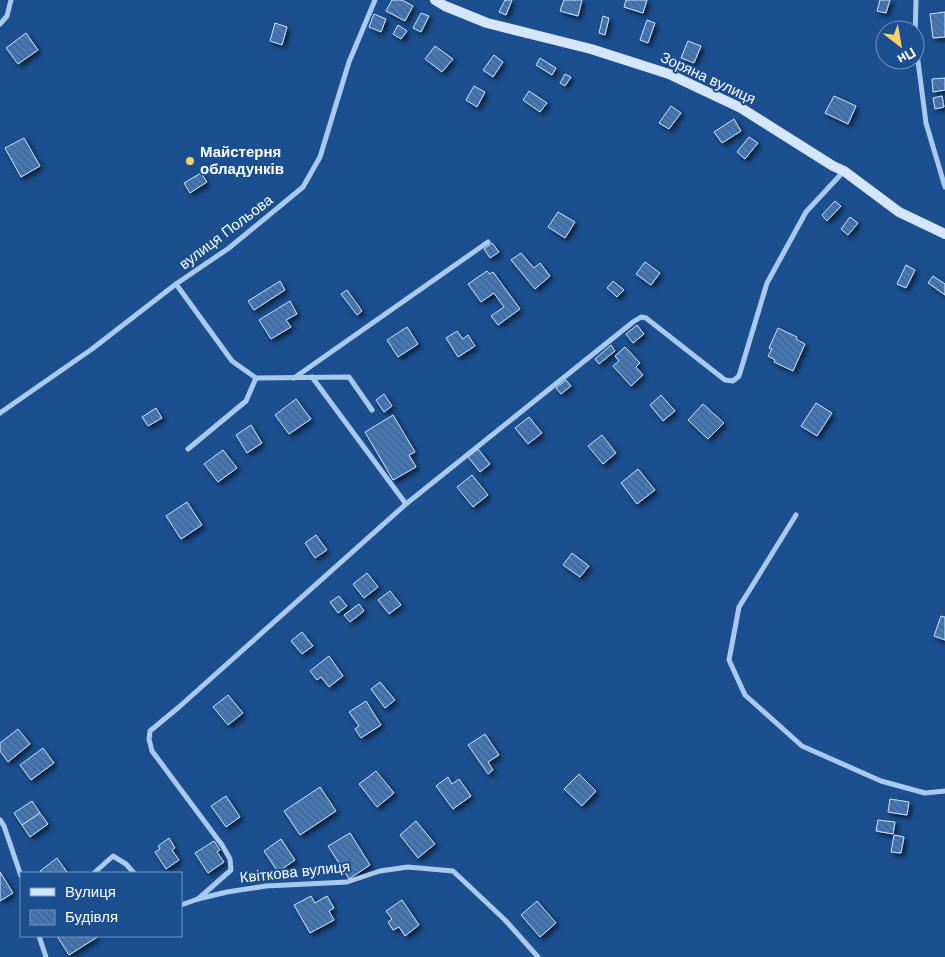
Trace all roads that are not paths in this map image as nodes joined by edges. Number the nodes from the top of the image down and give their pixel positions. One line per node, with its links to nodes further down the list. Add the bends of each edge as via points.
1 (11, 0): 5 (street, via 7,16)
2 (375, 0): 10 (street, вулиця Польова, via 349,62 320,156 303,186 229,248)
3 (435, 0): 6 (street, Зоряна вулиця, via 487,23 591,49 669,74 741,108)
4 (916, 0): 7 (street, via 915,38 926,123)
5 (0, 24)
6 (844, 171): 8 (street, Зоряна вулиця, via 899,212); 17 (street, via 806,212 767,283 739,376 733,381 725,380 641,317)
7 (945, 187)
8 (945, 234)
9 (488, 242): 13 (street)
10 (176, 284): 12 (street, via 232,361); 15 (street, вулиця Польова, via 92,349)
11 (312, 377): 13 (street); 14 (street, via 349,376); 17 (street)
12 (256, 378): 13 (street); 16 (street, via 246,401)
13 (294, 378)
14 (372, 410)
15 (0, 413)
16 (188, 449)
17 (406, 504): 24 (street, Квіткова вулиця, via 150,730 152,751 230,859 231,870)
18 (796, 515): 19 (street, via 739,607 729,660 745,695 802,746 881,781 925,793)
19 (945, 791)
20 (0, 820): 23 (street)
21 (95, 872): 22 (street, via 112,856)
22 (133, 872)
23 (20, 873)
24 (198, 899): 25 (street, Квіткова вулиця); 28 (street, Квіткова вулиця, via 266,886 347,882 380,870 408,867 453,871 505,920)
25 (182, 905)
26 (39, 937): 27 (street)
27 (46, 957)
28 (538, 957)

